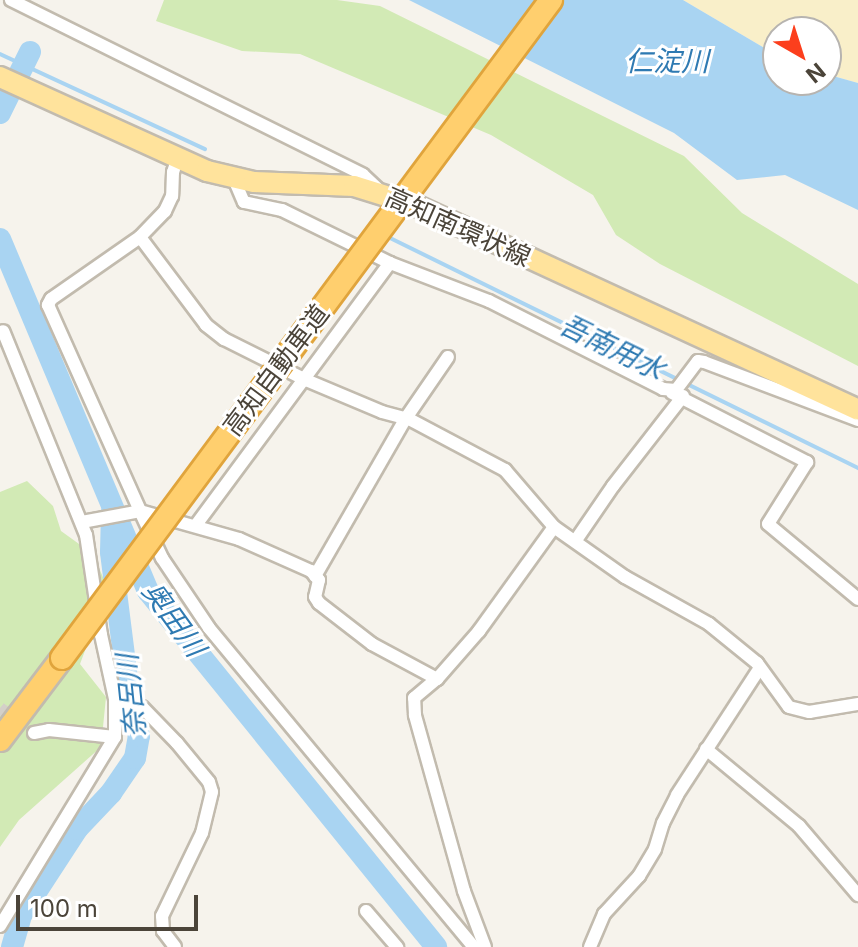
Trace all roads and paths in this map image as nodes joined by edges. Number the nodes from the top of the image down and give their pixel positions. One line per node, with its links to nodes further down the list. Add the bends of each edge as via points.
1 (11, 0): 6 (street, via 363,175)
2 (551, 0): 31 (highway, 高知自動車道, bridge)
3 (0, 77): 4 (main road, 高知南環状線)
4 (178, 157): 5 (main road, 高知南環状線); 7 (street, via 165,211)
5 (234, 179): 6 (main road, 高知南環状線); 8 (street, via 244,202 282,210)
6 (380, 191): 13 (main road, 高知南環状線)
7 (140, 237): 11 (street, via 206,325); 16 (street, via 48,305)
8 (390, 263): 11 (street); 12 (street, via 489,301)
9 (3, 331): 17 (street)
10 (448, 357): 14 (street)
11 (306, 380): 14 (street); 18 (street)
12 (677, 393): 15 (street, via 698,361); 20 (street); 23 (street, via 807,462 768,524)
13 (858, 410)
14 (406, 418): 19 (street, via 505,470); 21 (street)
15 (858, 420)
16 (140, 511): 17 (street); 18 (street); 38 (street, via 162,558 209,628)
17 (82, 522): 22 (street)
18 (196, 525): 21 (street, via 239,539)
19 (554, 527): 20 (street); 26 (street, via 479,631)
20 (576, 540): 25 (street, via 625,577 709,624)
21 (315, 576): 26 (street, via 319,603 372,644)
22 (94, 585): 24 (street); 27 (street)
23 (858, 599)
24 (112, 601)
25 (759, 669): 28 (street, via 789,707 809,712); 32 (street)
26 (437, 679): 39 (street, via 414,698 415,715)
27 (115, 699): 30 (street); 36 (street, via 142,707 177,743 212,792 202,833 162,916 163,931)
28 (858, 704)
29 (34, 733): 30 (street)
30 (115, 737): 35 (street)
31 (0, 740)
32 (706, 749): 33 (street, via 799,826); 40 (street, via 670,809 655,849 639,876 604,914)
33 (858, 895)
34 (366, 911): 37 (street)
35 (0, 926)
36 (175, 947)
37 (397, 947)
38 (474, 947)
39 (485, 947)
40 (590, 947)

